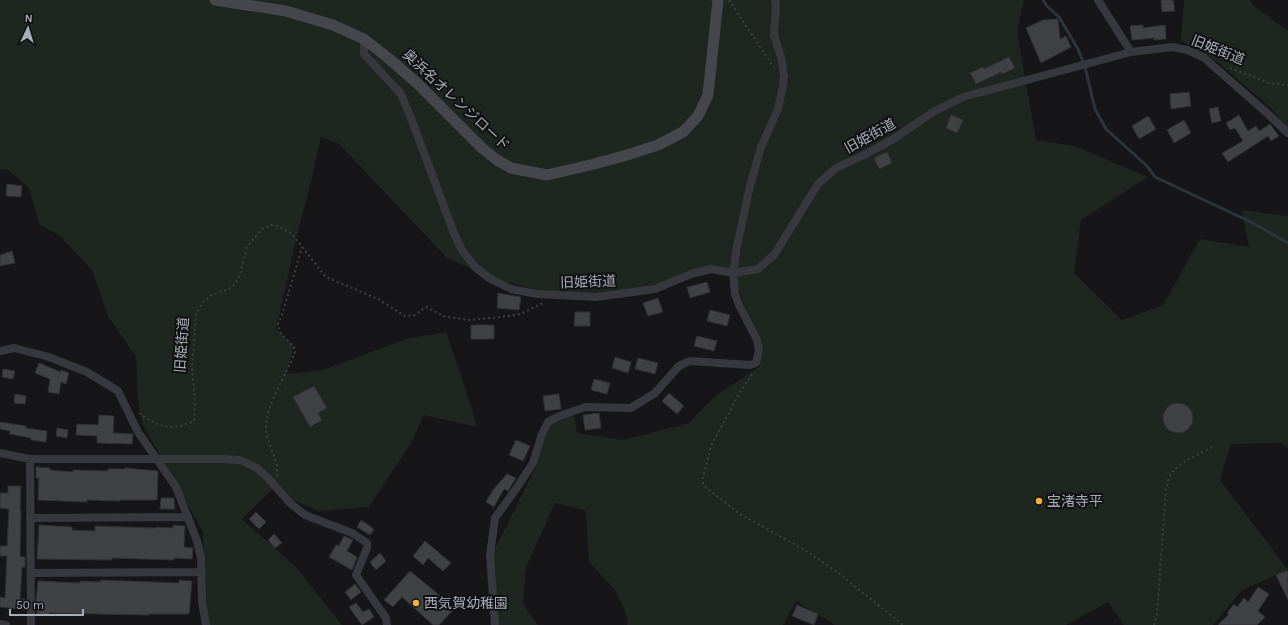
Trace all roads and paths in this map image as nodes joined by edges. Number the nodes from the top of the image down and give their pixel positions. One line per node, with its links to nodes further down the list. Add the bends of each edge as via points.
1 (215, 0): 6 (street, 奥浜名オレンジロード, via 286,12 333,25)
2 (718, 0): 6 (street, 奥浜名オレンジロード, via 708,95 698,116 683,132 658,145 627,155 547,175 511,168 497,160 417,83)
3 (729, 0): 9 (path, via 772,66)
4 (775, 0): 9 (street, via 774,35)
5 (1098, 1): 7 (street)
6 (364, 39): 14 (street, via 364,54 401,94 455,236 475,268 512,289)
7 (1131, 52): 11 (street, 旧姫街道, via 1172,47 1203,57); 13 (street, 旧姫街道, via 963,97 933,112 895,138 836,168 818,184 774,255 758,269)
8 (1226, 66): 10 (path, 旧姫街道, via 1270,83)
9 (784, 76): 13 (street, via 778,109 761,147 750,186)
10 (1288, 85)
11 (1288, 133)
12 (302, 247): 14 (path, 旧姫街道, via 326,277 378,299 405,316 415,315 426,307 446,317 469,320 502,317 520,314); 17 (path, 旧姫街道, via 285,229 276,225 262,229 247,247 240,274 234,284 203,302 196,314 192,368 194,421 168,428 147,419); 22 (path, via 278,324 281,334 294,347 295,352 267,415 266,430 278,468)
13 (733, 273): 14 (street, 旧姫街道, via 711,269 655,289 596,297); 16 (street, via 735,294 757,340 759,350)
14 (554, 296)
15 (0, 351): 17 (street, via 14,348 49,357 86,372 118,392)
16 (756, 363): 32 (street, via 750,365 690,361 679,366 655,393 631,408 585,407 548,422 533,463 495,518 490,555); 33 (path, via 710,446 702,484 740,514 805,550 837,572)
17 (125, 404): 21 (street, via 138,432)
18 (1214, 446): 34 (path, via 1185,462 1170,475 1166,488 1157,614)
19 (0, 453): 20 (street)
20 (30, 459): 21 (street); 24 (street)
21 (157, 459): 22 (street, via 240,460 257,468); 23 (street, via 176,487)
22 (276, 488): 31 (street, via 305,516 352,533 367,543 368,548 356,576 386,618)
23 (188, 517): 24 (street); 25 (street, via 197,541)
24 (30, 518): 26 (street)
25 (201, 572): 26 (street); 30 (street)
26 (30, 574): 29 (street)
27 (0, 624): 28 (street)
28 (6, 625)
29 (31, 625)
30 (206, 625)
31 (387, 625)
32 (495, 625)
33 (903, 625)
34 (1154, 625)

